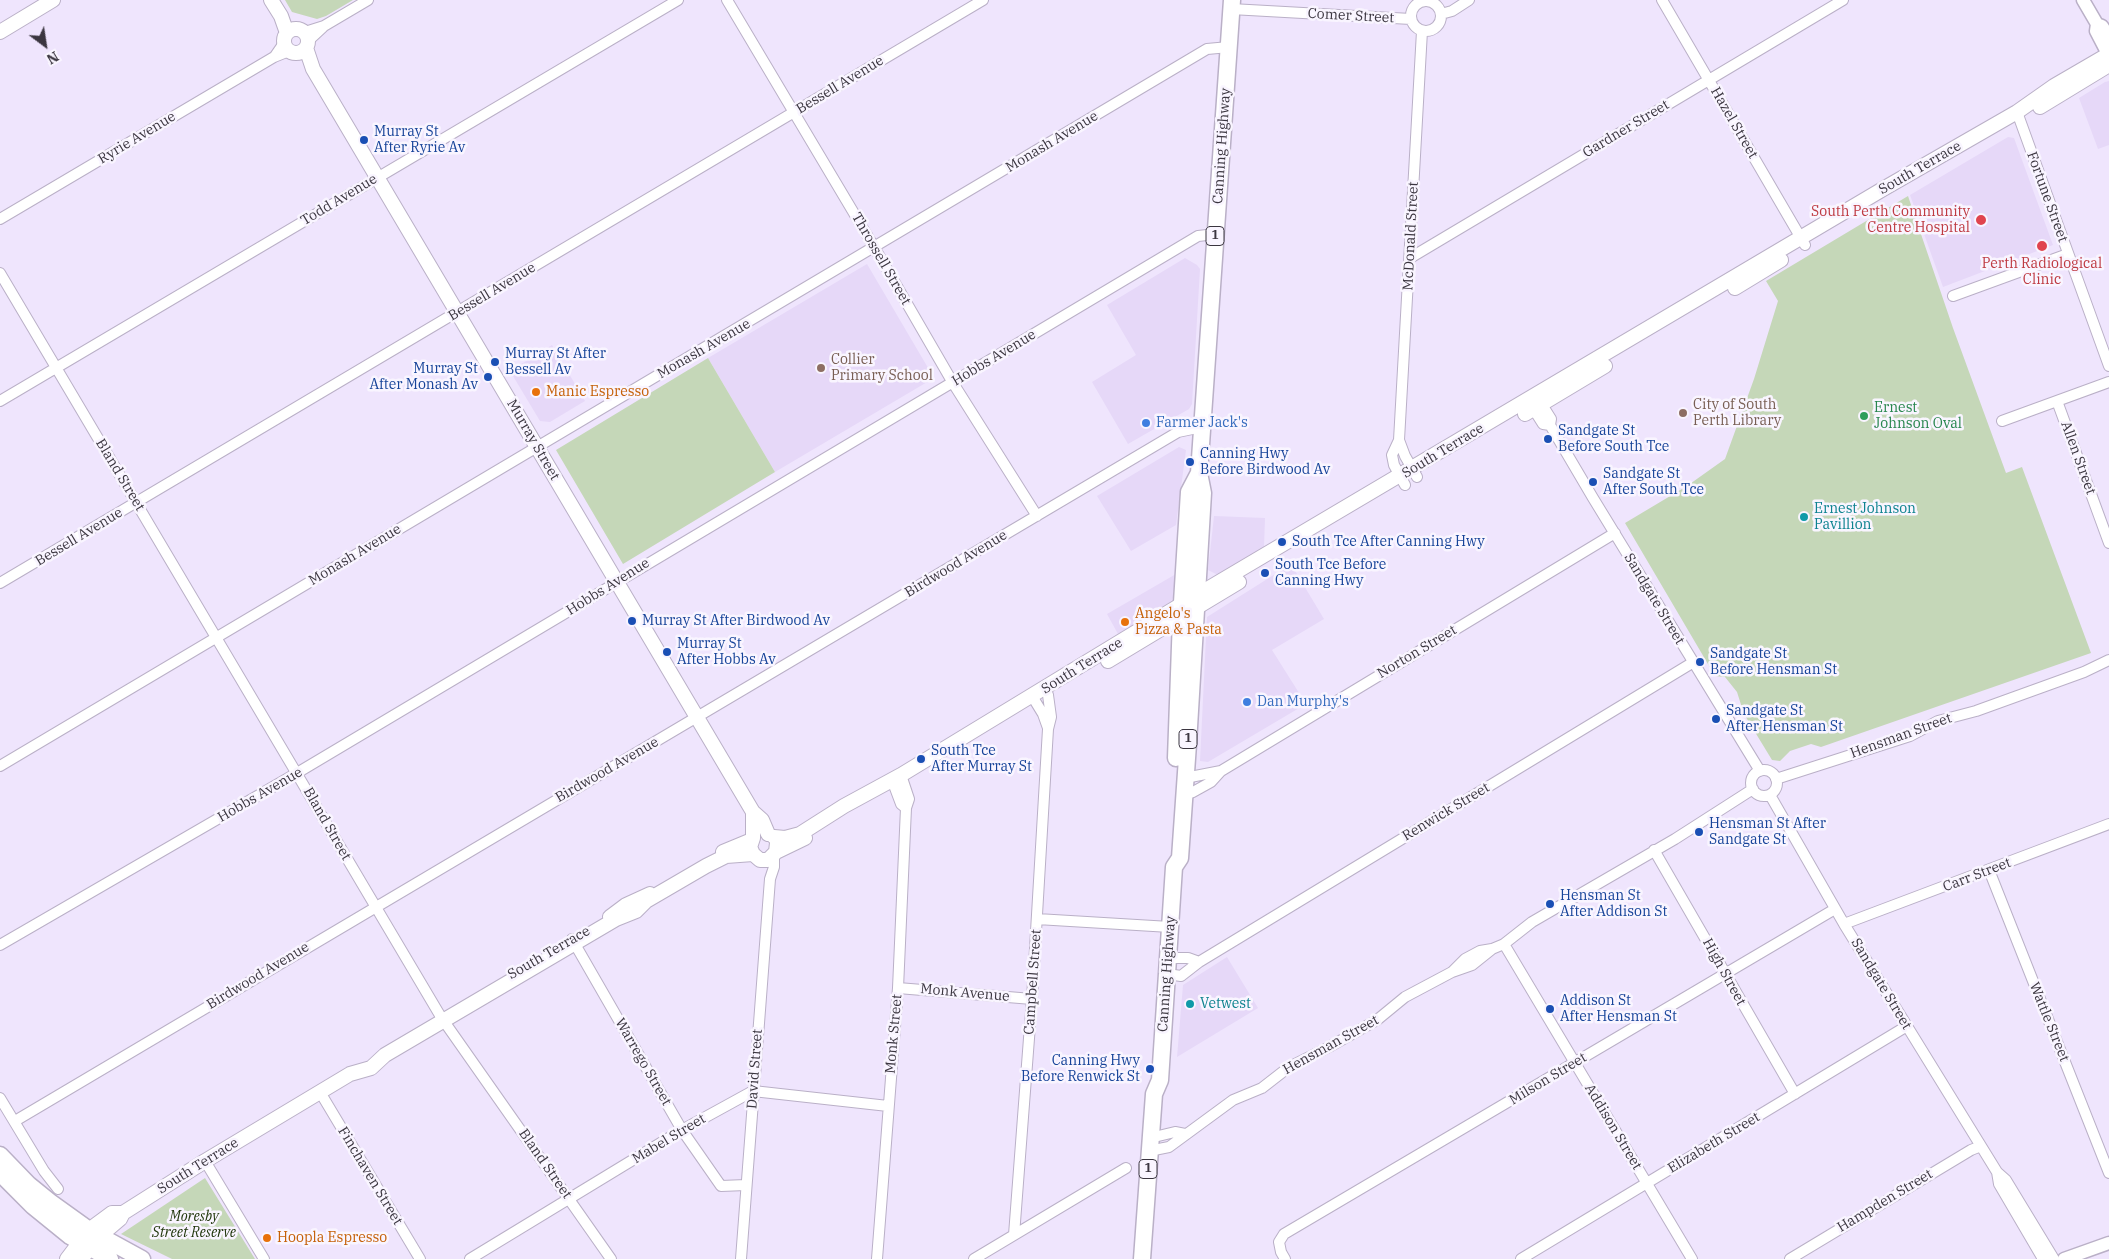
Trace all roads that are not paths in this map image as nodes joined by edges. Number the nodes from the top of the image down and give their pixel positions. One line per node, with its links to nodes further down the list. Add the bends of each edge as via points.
1 (53, 0): 17 (main road)
2 (271, 0): 19 (main road)
3 (368, 0): 19 (street)
4 (678, 0): 25 (street, Todd Avenue)
5 (727, 0): 23 (street, Throssell Street)
6 (983, 0): 23 (street, Bessell Avenue)
7 (1469, 0): 13 (street)
8 (1662, 0): 22 (street, Hazel Street)
9 (1842, 0): 22 (street, Gardner Street)
10 (2083, 0): 15 (street)
11 (1424, 1): 13 (street, via 1434,4); 14 (street, via 1413,9)
12 (1232, 5): 14 (street, Comer Street); 20 (main road, Canning Highway / 1)
13 (1441, 14): 16 (street, via 1436,28)
14 (1411, 19): 16 (street)
15 (2097, 24): 18 (street); 21 (street, via 2096,31)
16 (1422, 31): 31 (street, McDonald Street)
17 (0, 32)
18 (2109, 37)
19 (296, 41): 25 (main road, Murray Street); 26 (street, Ryrie Avenue)
20 (1229, 47): 27 (main road, Canning Highway / 1); 29 (street, Monash Avenue, via 1207,49)
21 (2109, 57): 24 (main road, South Terrace, via 2054,86)
22 (1709, 80): 28 (street, Hazel Street); 31 (street, Gardner Street)
23 (794, 112): 29 (street, Throssell Street); 34 (street, Bessell Avenue)
24 (2018, 116): 28 (main road, South Terrace); 30 (street, Fortune Street)
25 (378, 177): 34 (main road, Murray Street); 36 (street, Todd Avenue)
26 (0, 219)
27 (1216, 234): 38 (street, Hobbs Avenue, via 1198,236); 43 (main road, Canning Highway / 1)
28 (1803, 241): 41 (main road, South Terrace)
29 (875, 248): 38 (street, Throssell Street); 45 (street, Monash Avenue)
30 (2068, 254): 33 (street); 35 (street, Fortune Street)
31 (1410, 258): 44 (street, McDonald Street)
32 (0, 273): 36 (street, Bland Street)
33 (1953, 296)
34 (458, 313): 45 (main road, Murray Street); 48 (street, Bessell Avenue)
35 (2109, 366)
36 (56, 368): 39 (street, Todd Avenue); 48 (street, Bland Street)
37 (2109, 382): 40 (street)
38 (953, 383): 49 (street, Throssell Street); 53 (street, Hobbs Avenue)
39 (0, 401)
40 (2056, 401): 42 (street); 50 (street, Allen Street)
41 (1535, 402): 46 (main road, South Terrace); 51 (street, Sandgate Street, via 1551,419 1550,425)
42 (2002, 421)
43 (1202, 427): 49 (street, Birdwood Avenue, via 1178,432); 55 (main road, Canning Highway / 1, via 1199,472 1189,492)
44 (1399, 440): 46 (street, McDonald Street); 47 (street, McDonald Street, via 1392,460)
45 (537, 447): 53 (main road, Murray Street); 56 (street, Monash Avenue)
46 (1415, 473): 47 (main road, South Terrace)
47 (1402, 481): 55 (main road, South Terrace)
48 (137, 502): 54 (street, Bessell Avenue); 56 (street, Bland Street)
49 (1037, 516): 61 (street, Birdwood Avenue)
50 (2106, 526): 52 (street, Allen Street)
51 (1614, 533): 58 (street, Sandgate Street); 64 (street, Norton Street)
52 (2109, 542)
53 (617, 582): 61 (main road, Murray Street); 66 (street, Hobbs Avenue)
54 (0, 583)
55 (1189, 607): 59 (main road, South Terrace); 67 (main road, Canning Highway / 1); 78 (main road, Canning Highway / 1, via 1169,859)
56 (217, 636): 63 (street, Monash Avenue); 66 (street, Bland Street)
57 (2109, 660): 68 (street, Hensman Street, via 1995,704 1938,721 1910,736)
58 (1692, 663): 65 (street, Sandgate Street); 88 (street, Renwick Street)
59 (1046, 692): 60 (main road, South Terrace); 62 (street, Campbell Street, via 1051,717)
60 (1034, 700): 62 (street, Campbell Street); 69 (main road, South Terrace)
61 (698, 717): 73 (main road, Murray Street); 80 (street, Birdwood Avenue)
62 (1048, 729): 82 (street, Campbell Street)
63 (0, 766)
64 (1221, 771): 67 (street, Norton Street); 72 (street, Norton Street, via 1211,782)
65 (1760, 771): 68 (street, via 1772,773); 70 (street, via 1752,781)
66 (297, 773): 80 (street, Bland Street); 87 (street, Hobbs Avenue)
67 (1185, 778): 72 (main road, Canning Highway / 1)
68 (1776, 779): 71 (street, via 1777,786)
69 (897, 780): 75 (main road, South Terrace, via 844,806 800,834 785,838); 76 (main road, South Terrace, via 850,814); 91 (street, Monk Street, via 908,799)
70 (1753, 789): 71 (street, via 1762,796); 77 (street, Hensman Street)
71 (1770, 794): 81 (street, Sandgate Street)
72 (1184, 795): 78 (main road, Canning Highway / 1, via 1180,858)
73 (753, 812): 75 (main road, Murray Street); 76 (main road)
74 (2109, 824): 79 (street, Carr Street)
75 (771, 835): 76 (main road, via 777,844); 76 (main road, South Terrace, via 760,833)
76 (761, 850): 85 (main road, South Terrace, via 726,850 644,897 631,901); 96 (street, David Street, via 774,867 770,879)
77 (1654, 850): 86 (street, Hensman Street, via 1532,922); 90 (street, High Street)
78 (1174, 867): 84 (main road, Canning Highway / 1)
79 (1989, 870): 83 (street, Carr Street); 110 (street, Wattle Street)
80 (375, 907): 93 (street, Bland Street); 101 (street, Birdwood Avenue)
81 (1835, 909): 83 (street, Sandgate Street); 90 (street, Milson Street)
82 (1037, 919): 84 (street); 92 (street, Campbell Street)
83 (1844, 924): 94 (street, Sandgate Street)
84 (1170, 927): 89 (main road, Canning Highway / 1)
85 (573, 942): 93 (main road, South Terrace); 102 (street, Warrego Street)
86 (1504, 944): 95 (street, Addison Street); 103 (street, Hensman Street, via 1472,965 1405,997 1360,1030 1281,1072 1262,1088 1233,1100 1185,1134 1175,1132)
87 (0, 945)
88 (1199, 962): 89 (street, via 1188,958); 89 (street, Renwick Street, via 1181,976)
89 (1167, 966): 103 (main road, Canning Highway / 1, via 1160,1080 1154,1094)
90 (1724, 974): 95 (street, Milson Street); 98 (street, High Street)
91 (898, 988): 92 (street, Monk Avenue); 100 (street, Monk Street)
92 (1032, 999): 115 (street, Campbell Street)
93 (442, 1019): 97 (main road, South Terrace, via 364,1060 350,1074); 114 (street, Bland Street)
94 (1906, 1026): 98 (street, Elizabeth Street); 104 (street, Sandgate Street)
95 (1575, 1063): 111 (street, Addison Street); 131 (street, Milson Street, via 1284,1234 1280,1242)
96 (753, 1091): 100 (street); 102 (street, Mabel Street); 112 (street, David Street)
97 (320, 1092): 106 (main road, South Terrace); 123 (street, Finchaven Street)
98 (1795, 1094): 111 (street, Elizabeth Street)
99 (0, 1098): 101 (street)
100 (888, 1106): 127 (street, Monk Street)
101 (15, 1122): 113 (street)
102 (682, 1130): 112 (street, Warrego Street, via 721,1186); 114 (street, Mabel Street)
103 (1155, 1144): 129 (main road, Canning Highway / 1); 130 (main road, Canning Highway / 1)
104 (1982, 1146): 108 (street, Sandgate Street); 134 (street, Hampden Street)
105 (0, 1155): 116 (main road)
106 (205, 1161): 116 (main road, South Terrace, via 123,1213 112,1213); 122 (street)
107 (1126, 1168): 115 (street)
108 (1997, 1172): 135 (street, Sandgate Street, via 1999,1184); 136 (street, Sandgate Street, via 2006,1180)
109 (0, 1173): 116 (main road, via 33,1206)
110 (2109, 1174)
111 (1647, 1184): 132 (street, Elizabeth Street); 133 (street, Addison Street)
112 (746, 1185): 126 (street, David Street)
113 (58, 1189)
114 (570, 1199): 124 (street, Mabel Street); 125 (street, Bland Street)
115 (1014, 1235): 128 (street)
116 (88, 1243): 119 (main road, South Terrace); 120 (main road); 121 (main road)
117 (2109, 1244): 137 (street)
118 (2109, 1251): 138 (street)
119 (67, 1259)
120 (110, 1259)
121 (142, 1259)
122 (264, 1259)
123 (420, 1259)
124 (470, 1259)
125 (611, 1259)
126 (741, 1259)
127 (877, 1259)
128 (974, 1259)
129 (1142, 1259)
130 (1152, 1259)
131 (1285, 1259)
132 (1521, 1259)
133 (1692, 1259)
134 (1790, 1259)
135 (2043, 1259)
136 (2054, 1259)
137 (2064, 1259)
138 (2087, 1259)

